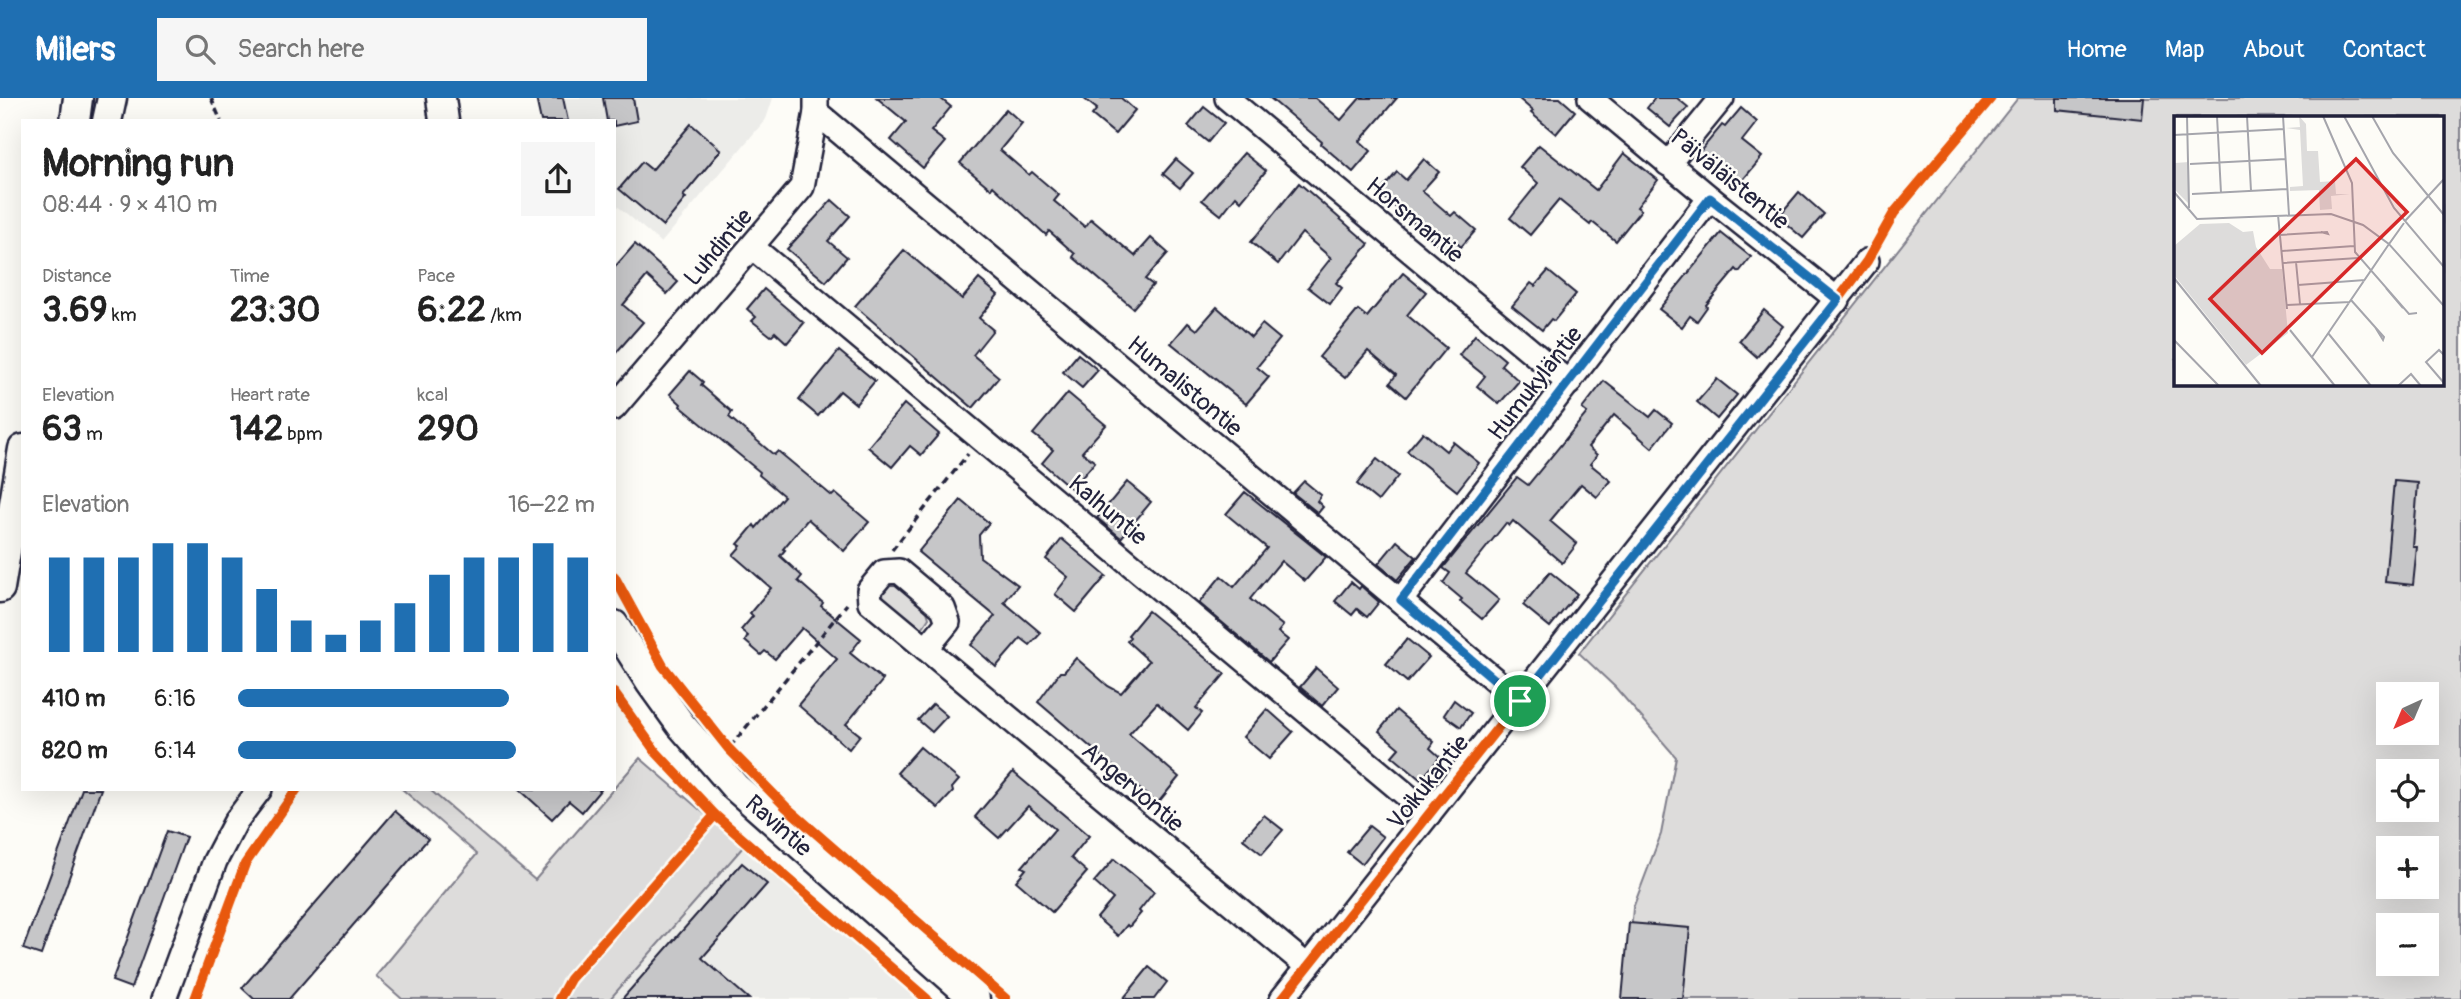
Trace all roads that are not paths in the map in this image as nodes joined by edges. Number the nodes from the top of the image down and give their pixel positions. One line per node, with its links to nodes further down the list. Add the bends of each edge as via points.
1 (78, 98): 8 (main road)
2 (112, 98): 9 (main road)
3 (441, 98): 10 (main road)
4 (1227, 98): 16 (street, Horsmantie)
5 (1590, 98): 11 (street, Päiväläistentie)
6 (1722, 98): 11 (street)
7 (816, 105): 13 (street, Luhdintie, via 802,187); 22 (street, Humalistontie)
8 (75, 119)
9 (107, 119)
10 (444, 119)
11 (1668, 164): 12 (street, Päiväläistentie)
12 (1710, 198): 15 (street, Päiväläistentie); 16 (street, Humukyläntie)
13 (752, 247): 17 (street, Luhdintie); 27 (street, Kalhuntie)
14 (1867, 261): 15 (street, Voikukantie)
15 (1838, 300): 25 (street, Voikukantie)
16 (1569, 383): 22 (street, Humukyläntie)
17 (616, 406)
18 (21, 461): 20 (main road)
19 (21, 533): 21 (main road)
20 (0, 588)
21 (0, 600)
22 (1401, 600): 25 (street, Humalistontie)
23 (616, 628): 30 (main road, Ravintie, via 681,725 735,787)
24 (926, 649): 28 (street, Angervontie)
25 (1520, 701): 27 (street, Voikukantie)
26 (258, 791): 29 (street, via 215,860)
27 (1429, 814): 28 (street, Voikukantie)
28 (1307, 967): 31 (street, Voikukantie)
29 (164, 999)
30 (975, 999)
31 (1282, 999)

